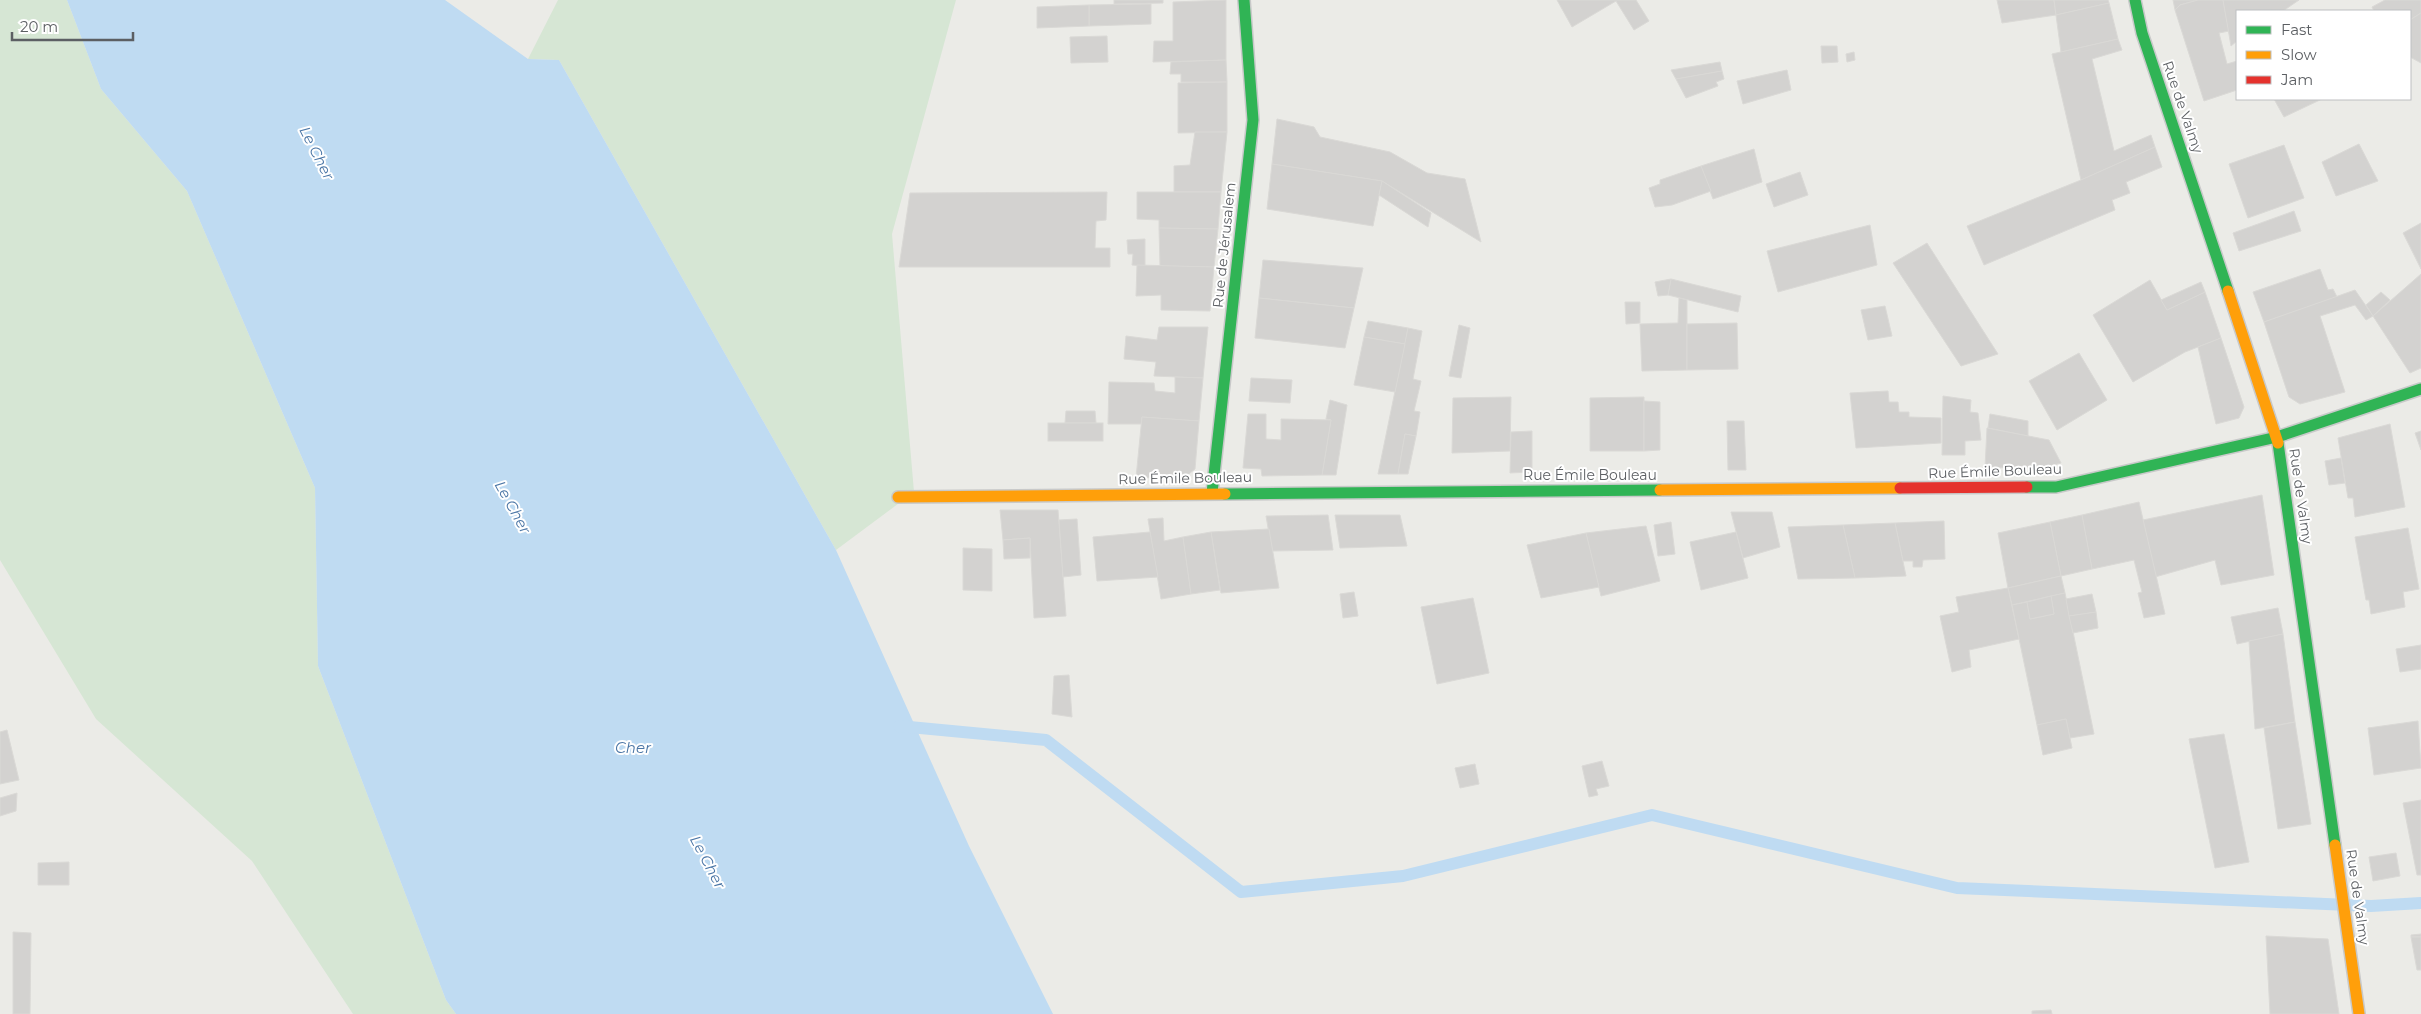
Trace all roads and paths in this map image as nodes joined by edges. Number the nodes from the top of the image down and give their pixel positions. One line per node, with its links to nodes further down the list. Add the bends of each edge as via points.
1 (1244, 0): 5 (street, Rue de Jérusalem, via 1253,120)
2 (2135, 0): 4 (street, Rue de Valmy, via 2142,33)
3 (2421, 389): 4 (street, Rue Émile Bouleau)
4 (2277, 436): 5 (street, Rue Émile Bouleau, via 2056,486); 7 (street, Rue de Valmy)
5 (1212, 493): 6 (street, Rue Émile Bouleau)
6 (898, 497)
7 (2360, 1014)

